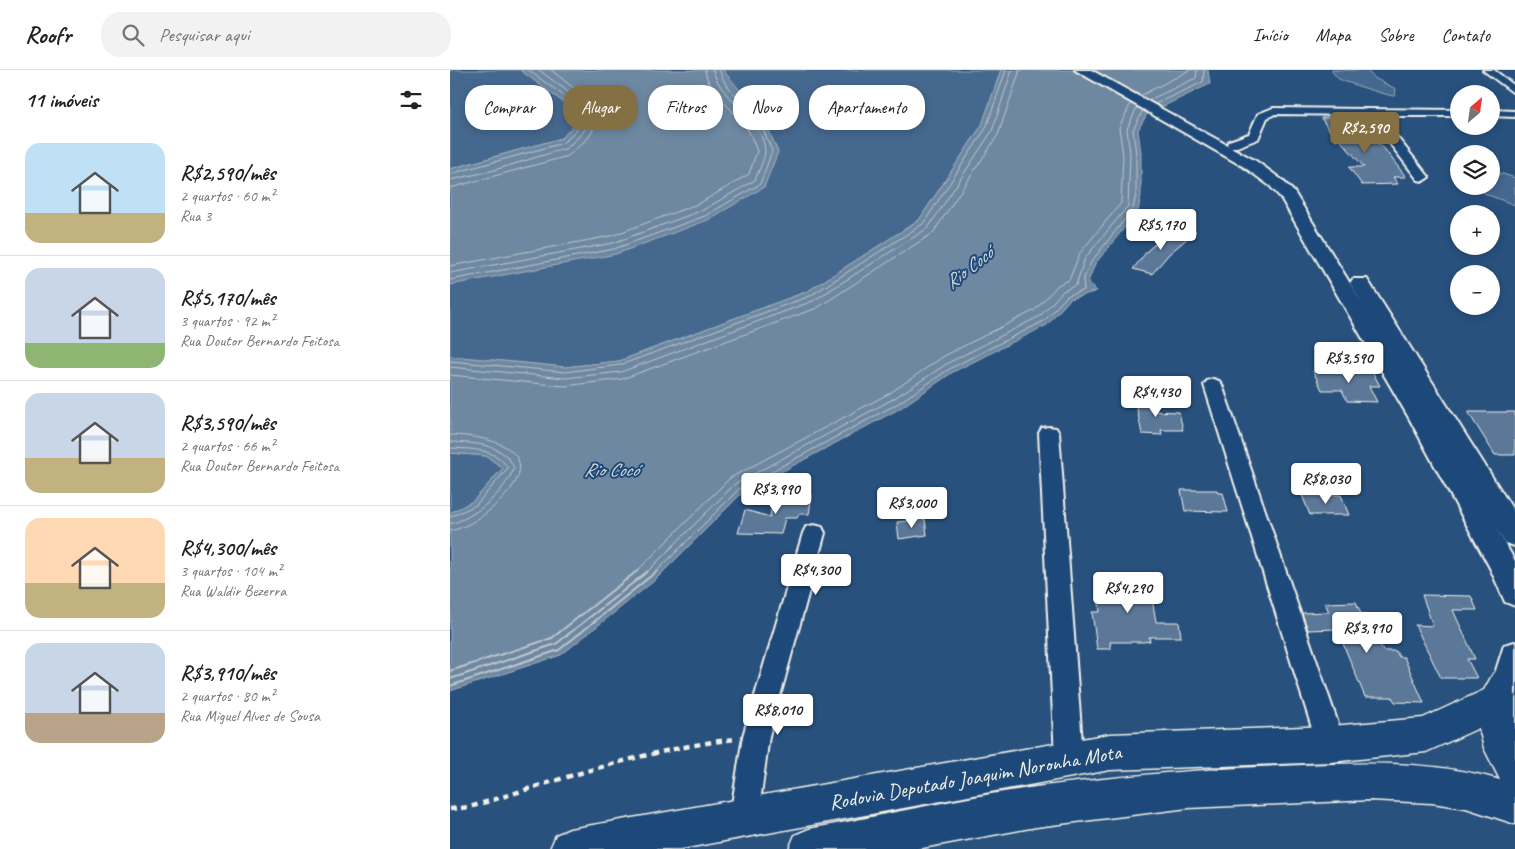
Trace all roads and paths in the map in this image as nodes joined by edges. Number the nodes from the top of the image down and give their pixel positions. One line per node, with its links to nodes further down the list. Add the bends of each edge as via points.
1 (1081, 70): 9 (main road)
2 (1094, 70): 9 (main road)
3 (1488, 70): 4 (street)
4 (1515, 91)
5 (1371, 112): 6 (street); 10 (street, via 1273,111 1262,116 1254,136); 11 (street)
6 (1450, 113)
7 (1500, 113): 8 (street)
8 (1515, 114)
9 (1208, 135): 10 (main road); 16 (main road, via 1259,170 1288,196 1421,418 1504,567)
10 (1233, 144): 15 (main road, via 1271,166 1304,194)
11 (1423, 177)
12 (1213, 385): 19 (street)
13 (1050, 433): 20 (street)
14 (814, 533): 18 (street)
15 (1515, 536)
16 (1515, 594)
17 (1509, 678): 19 (highway, Rodovia Deputado Joaquim Noronha Mota, via 1426,735); 21 (highway, via 1497,732)
18 (756, 736): 23 (path, via 694,744 628,758 470,807); 24 (street)
19 (1331, 744): 20 (highway, Rodovia Deputado Joaquim Noronha Mota, via 1110,752)
20 (1069, 758): 24 (highway, Rodovia Deputado Joaquim Noronha Mota)
21 (1515, 770)
22 (1515, 804): 26 (highway, via 1466,789 1370,781 1188,789 1036,807)
23 (450, 809)
24 (744, 817): 25 (highway, Rodovia Deputado Joaquim Noronha Mota)
25 (570, 849)
26 (808, 849)

